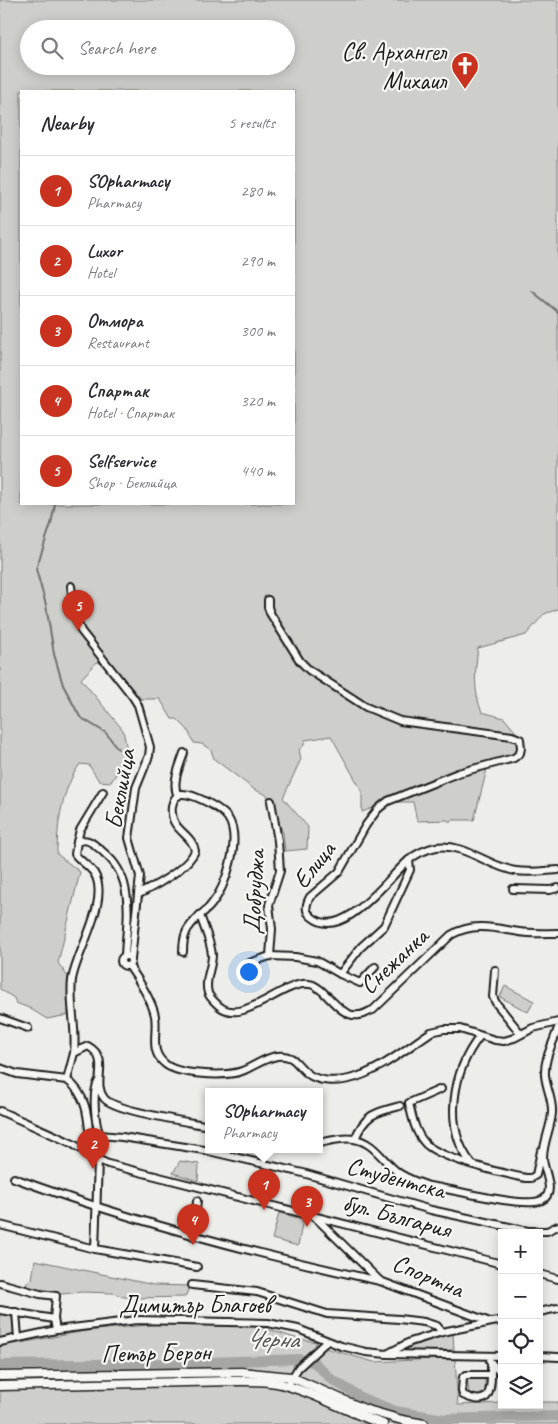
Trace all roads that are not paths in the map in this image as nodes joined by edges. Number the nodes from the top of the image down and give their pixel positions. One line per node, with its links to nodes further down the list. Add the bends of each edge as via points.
1 (71, 586): 12 (street, Беклийца, via 75,616 81,631 133,697 148,737 149,756 136,788 129,838 140,869)
2 (268, 600): 8 (street, Елица, via 270,613 300,661 358,703 400,721 520,739 520,753 514,758 439,780 382,804 339,872 310,897 306,910 312,918 323,923 345,918 366,903)
3 (184, 753): 5 (street, via 175,784)
4 (103, 792): 7 (street)
5 (178, 796): 12 (street, via 174,799 173,822 192,841 195,851 180,868); 13 (street, via 186,795 208,802 221,810 232,826 233,847 226,876 211,905)
6 (271, 801): 16 (street, Добруджа, via 280,871 269,905 272,929)
7 (76, 842): 17 (street, via 88,840 116,864 120,872 129,912); 28 (street, via 75,854 94,873 98,889 90,931 72,982)
8 (409, 860): 9 (street, Елица, via 424,851 444,846 456,847 516,871); 21 (street, via 410,870 384,926 360,947)
9 (558, 870)
10 (558, 888): 11 (street)
11 (512, 889)
12 (139, 894): 17 (street, Беклийца)
13 (200, 915): 14 (street, Снежанка, via 212,957 208,992 220,1007 230,1010 244,1010 307,983 318,988 343,1010 359,1016 373,1010 458,931 495,926 520,932); 15 (street, via 188,927)
14 (558, 933)
15 (183, 952)
16 (270, 956): 19 (street, Добруджа); 21 (street, Добруджа, via 317,961)
17 (128, 960): 27 (street, via 155,1016 155,1047 159,1058 167,1066 187,1072 234,1073 276,1056 296,1061 316,1078 346,1079 362,1076 431,1032 460,1029)
18 (375, 967): 21 (street, Добруджа, via 360,983)
19 (242, 968)
20 (495, 970): 26 (street, via 493,997)
21 (340, 974)
22 (0, 1018): 24 (street)
23 (558, 1022): 26 (street)
24 (28, 1028)
25 (558, 1028): 38 (street, via 546,1065 552,1113)
26 (521, 1034): 27 (street, via 504,1041)
27 (480, 1036): 43 (street, via 472,1046 455,1092 454,1117 462,1148)
28 (74, 1053): 30 (street); 31 (street, via 88,1046 93,1049 100,1058)
29 (0, 1068): 30 (street, via 17,1074)
30 (69, 1081): 40 (street, via 80,1092 86,1105)
31 (98, 1082): 35 (street, via 103,1097 112,1104); 39 (street, Студентска, via 95,1090 100,1135)
32 (441, 1089): 43 (street, via 408,1103 414,1122 423,1142 429,1147)
33 (400, 1106): 36 (street, via 369,1116)
34 (0, 1111): 40 (street)
35 (205, 1125)
36 (355, 1139): 37 (street); 38 (street, via 376,1150 395,1171 417,1182 512,1202 543,1200 548,1195 550,1188 543,1159)
37 (323, 1142)
38 (545, 1143): 43 (street, via 536,1175 531,1178)
39 (205, 1150)
40 (91, 1153): 42 (street)
41 (217, 1153): 49 (street, Студентска, via 303,1173 432,1210 528,1231 547,1231)
42 (98, 1160): 46 (street); 47 (street, бул. България)
43 (472, 1164)
44 (14, 1178): 46 (street)
45 (197, 1201): 50 (street)
46 (96, 1206): 50 (street); 51 (street)
47 (313, 1215): 52 (street, бул. България); 56 (street, Спортна)
48 (0, 1225): 51 (street)
49 (558, 1226)
50 (193, 1236): 56 (street)
51 (95, 1249): 53 (street)
52 (498, 1263)
53 (197, 1267)
54 (543, 1275): 55 (street)
55 (558, 1279)
56 (380, 1281): 65 (street, Спортна)
57 (0, 1283): 63 (street, via 56,1296)
58 (192, 1285): 67 (street, via 257,1292 327,1314 424,1322 437,1326)
59 (558, 1308): 61 (street)
60 (0, 1310): 62 (street)
61 (543, 1311)
62 (16, 1312): 63 (street); 68 (street)
63 (54, 1319): 66 (street)
64 (498, 1321): 65 (street)
65 (490, 1322): 67 (street)
66 (56, 1330): 68 (street, Димитър Благоев); 69 (street, Димитър Благоев, via 137,1320 258,1323 285,1325)
67 (442, 1332): 71 (street, via 410,1342)
68 (18, 1338): 70 (street, Димитър Благоев)
69 (327, 1341): 71 (street, Димитър Благоев); 80 (street)
70 (0, 1342)
71 (387, 1354): 72 (street, Димитър Благоев)
72 (488, 1356): 73 (street, Димитър Благоев); 76 (street)
73 (498, 1356)
74 (543, 1356): 75 (street)
75 (558, 1357)
76 (490, 1363): 77 (street); 78 (street)
77 (498, 1371)
78 (491, 1374): 78 (street, via 466,1375 462,1382 463,1394 487,1397 491,1389)
79 (0, 1376): 80 (main road, Петър Берон, via 246,1372)
80 (292, 1377): 81 (street); 84 (main road, Петър Берон, via 364,1409)
81 (288, 1385): 82 (main road, Петър Берон, via 234,1381); 83 (main road, Петър Берон)
82 (0, 1386)
83 (383, 1424)
84 (424, 1424)

